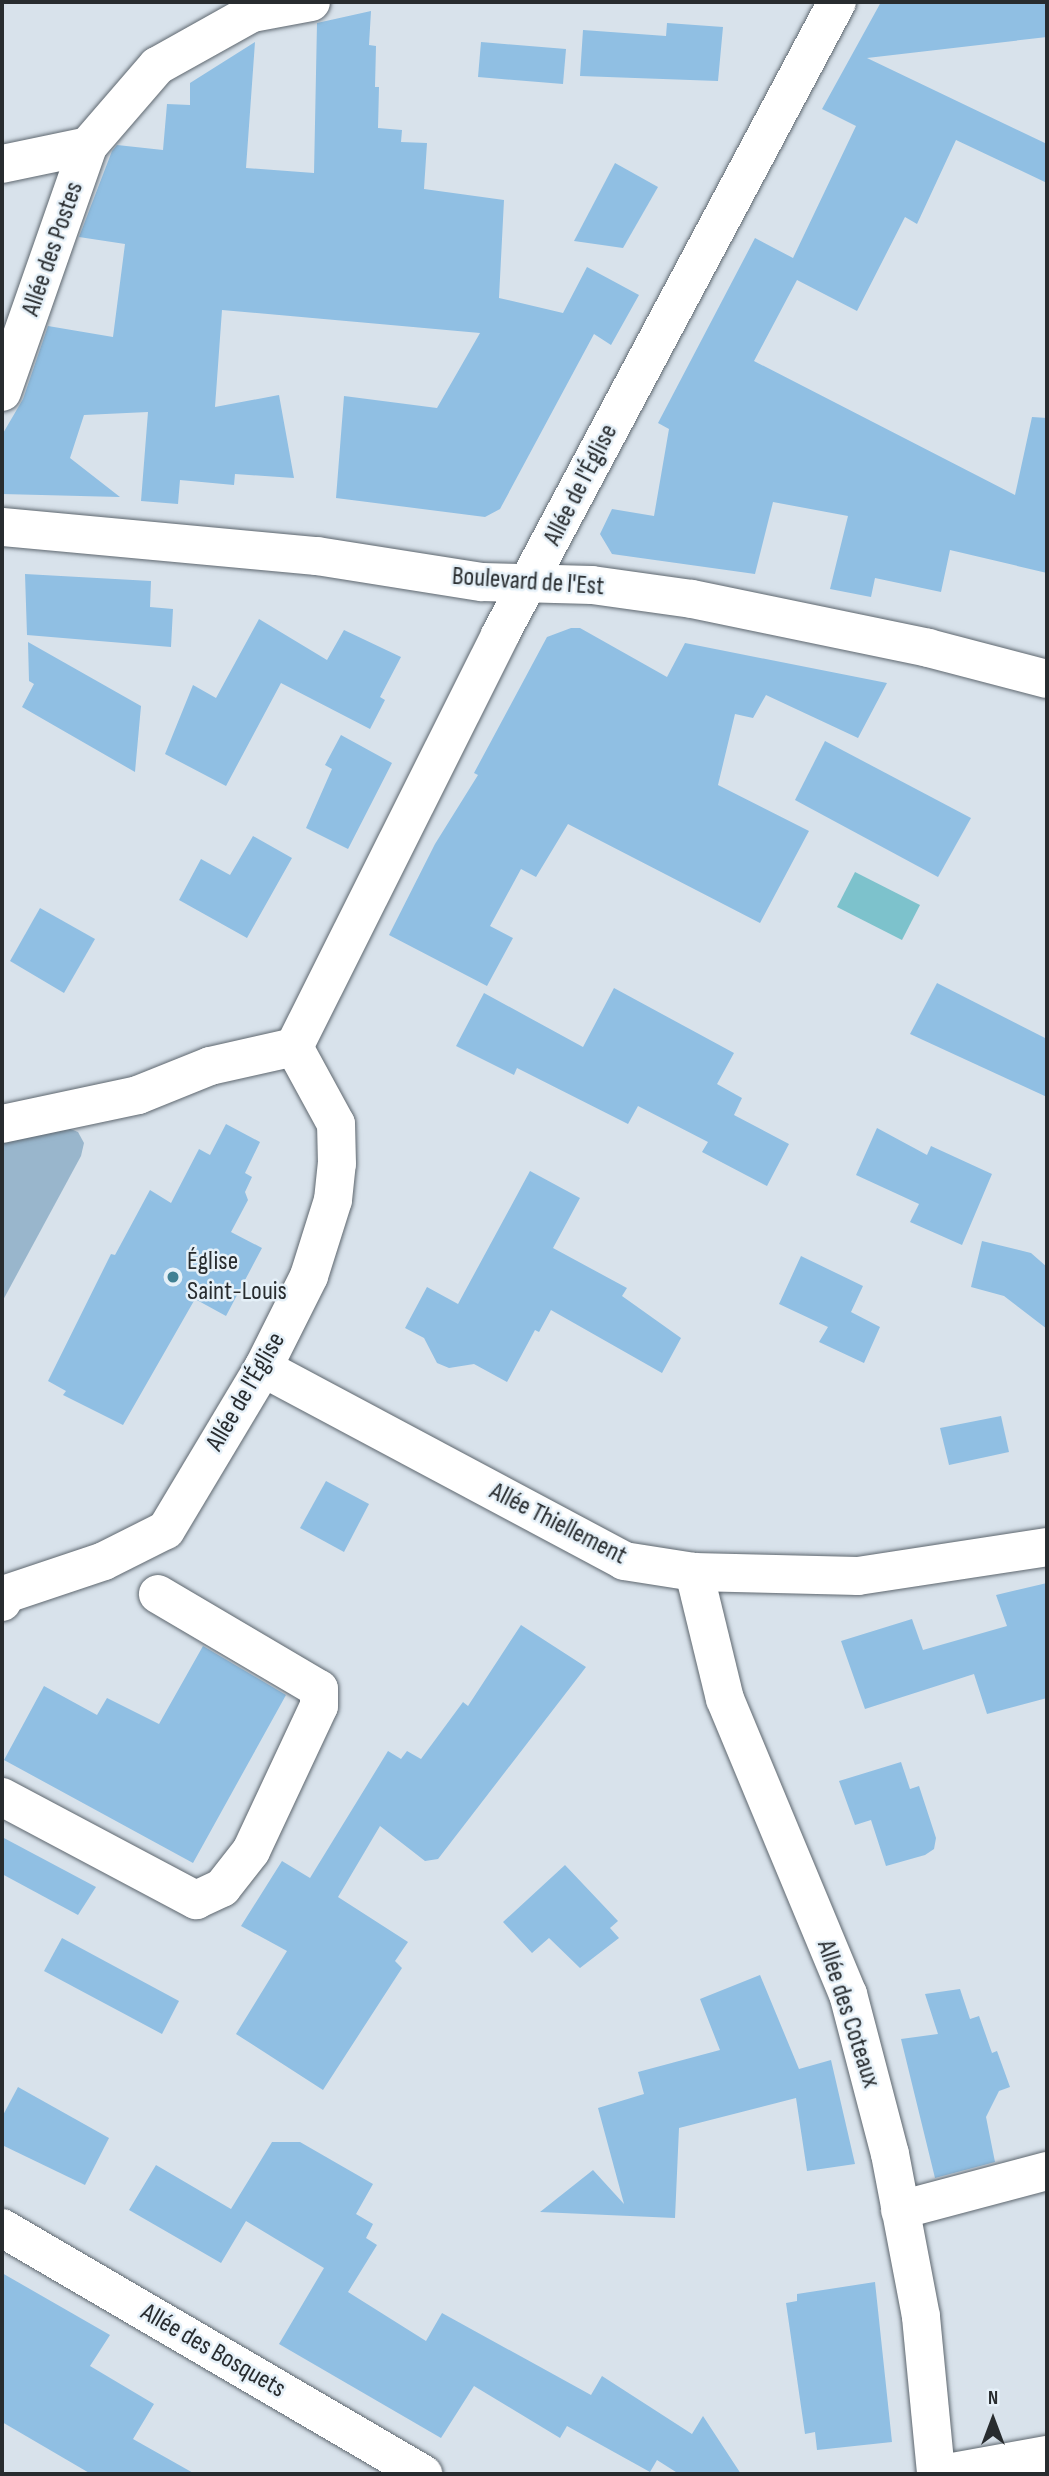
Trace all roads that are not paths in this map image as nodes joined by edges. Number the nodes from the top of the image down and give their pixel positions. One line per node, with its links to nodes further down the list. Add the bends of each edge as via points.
1 (311, 2): 3 (street, via 252,13 157,66)
2 (837, 2): 7 (street, Allée de l'Église)
3 (88, 146): 4 (street); 5 (street, Allée des Postes)
4 (2, 164)
5 (2, 392)
6 (2, 527): 7 (street, Boulevard de l'Est, via 317,556 482,582)
7 (530, 582): 8 (street, Boulevard de l'Est, via 593,585 692,599 928,648); 9 (street, Allée de l'Église)
8 (1047, 679)
9 (294, 1048): 10 (street, via 210,1066 138,1095); 11 (street, Allée de l'Église, via 335,1124 337,1164 333,1200 309,1276)
10 (2, 1124)
11 (263, 1368): 13 (street, Allée Thiellement, via 624,1561); 14 (street, Allée de l'Église, via 166,1530 104,1561)
12 (1047, 1547): 13 (street, Allée Thiellement, via 858,1576)
13 (694, 1572): 18 (street, Allée des Coteaux, via 725,1699 848,1994)
14 (3, 1594)
15 (158, 1594): 16 (street, via 319,1689 319,1706 251,1851 222,1888 196,1900)
16 (2, 1797)
17 (1047, 2171): 18 (street)
18 (900, 2210): 22 (street, Allée des Coteaux, via 921,2316)
19 (2, 2228): 21 (street, Allée des Bosquets)
20 (1047, 2455): 22 (street)
21 (420, 2473)
22 (938, 2474)

